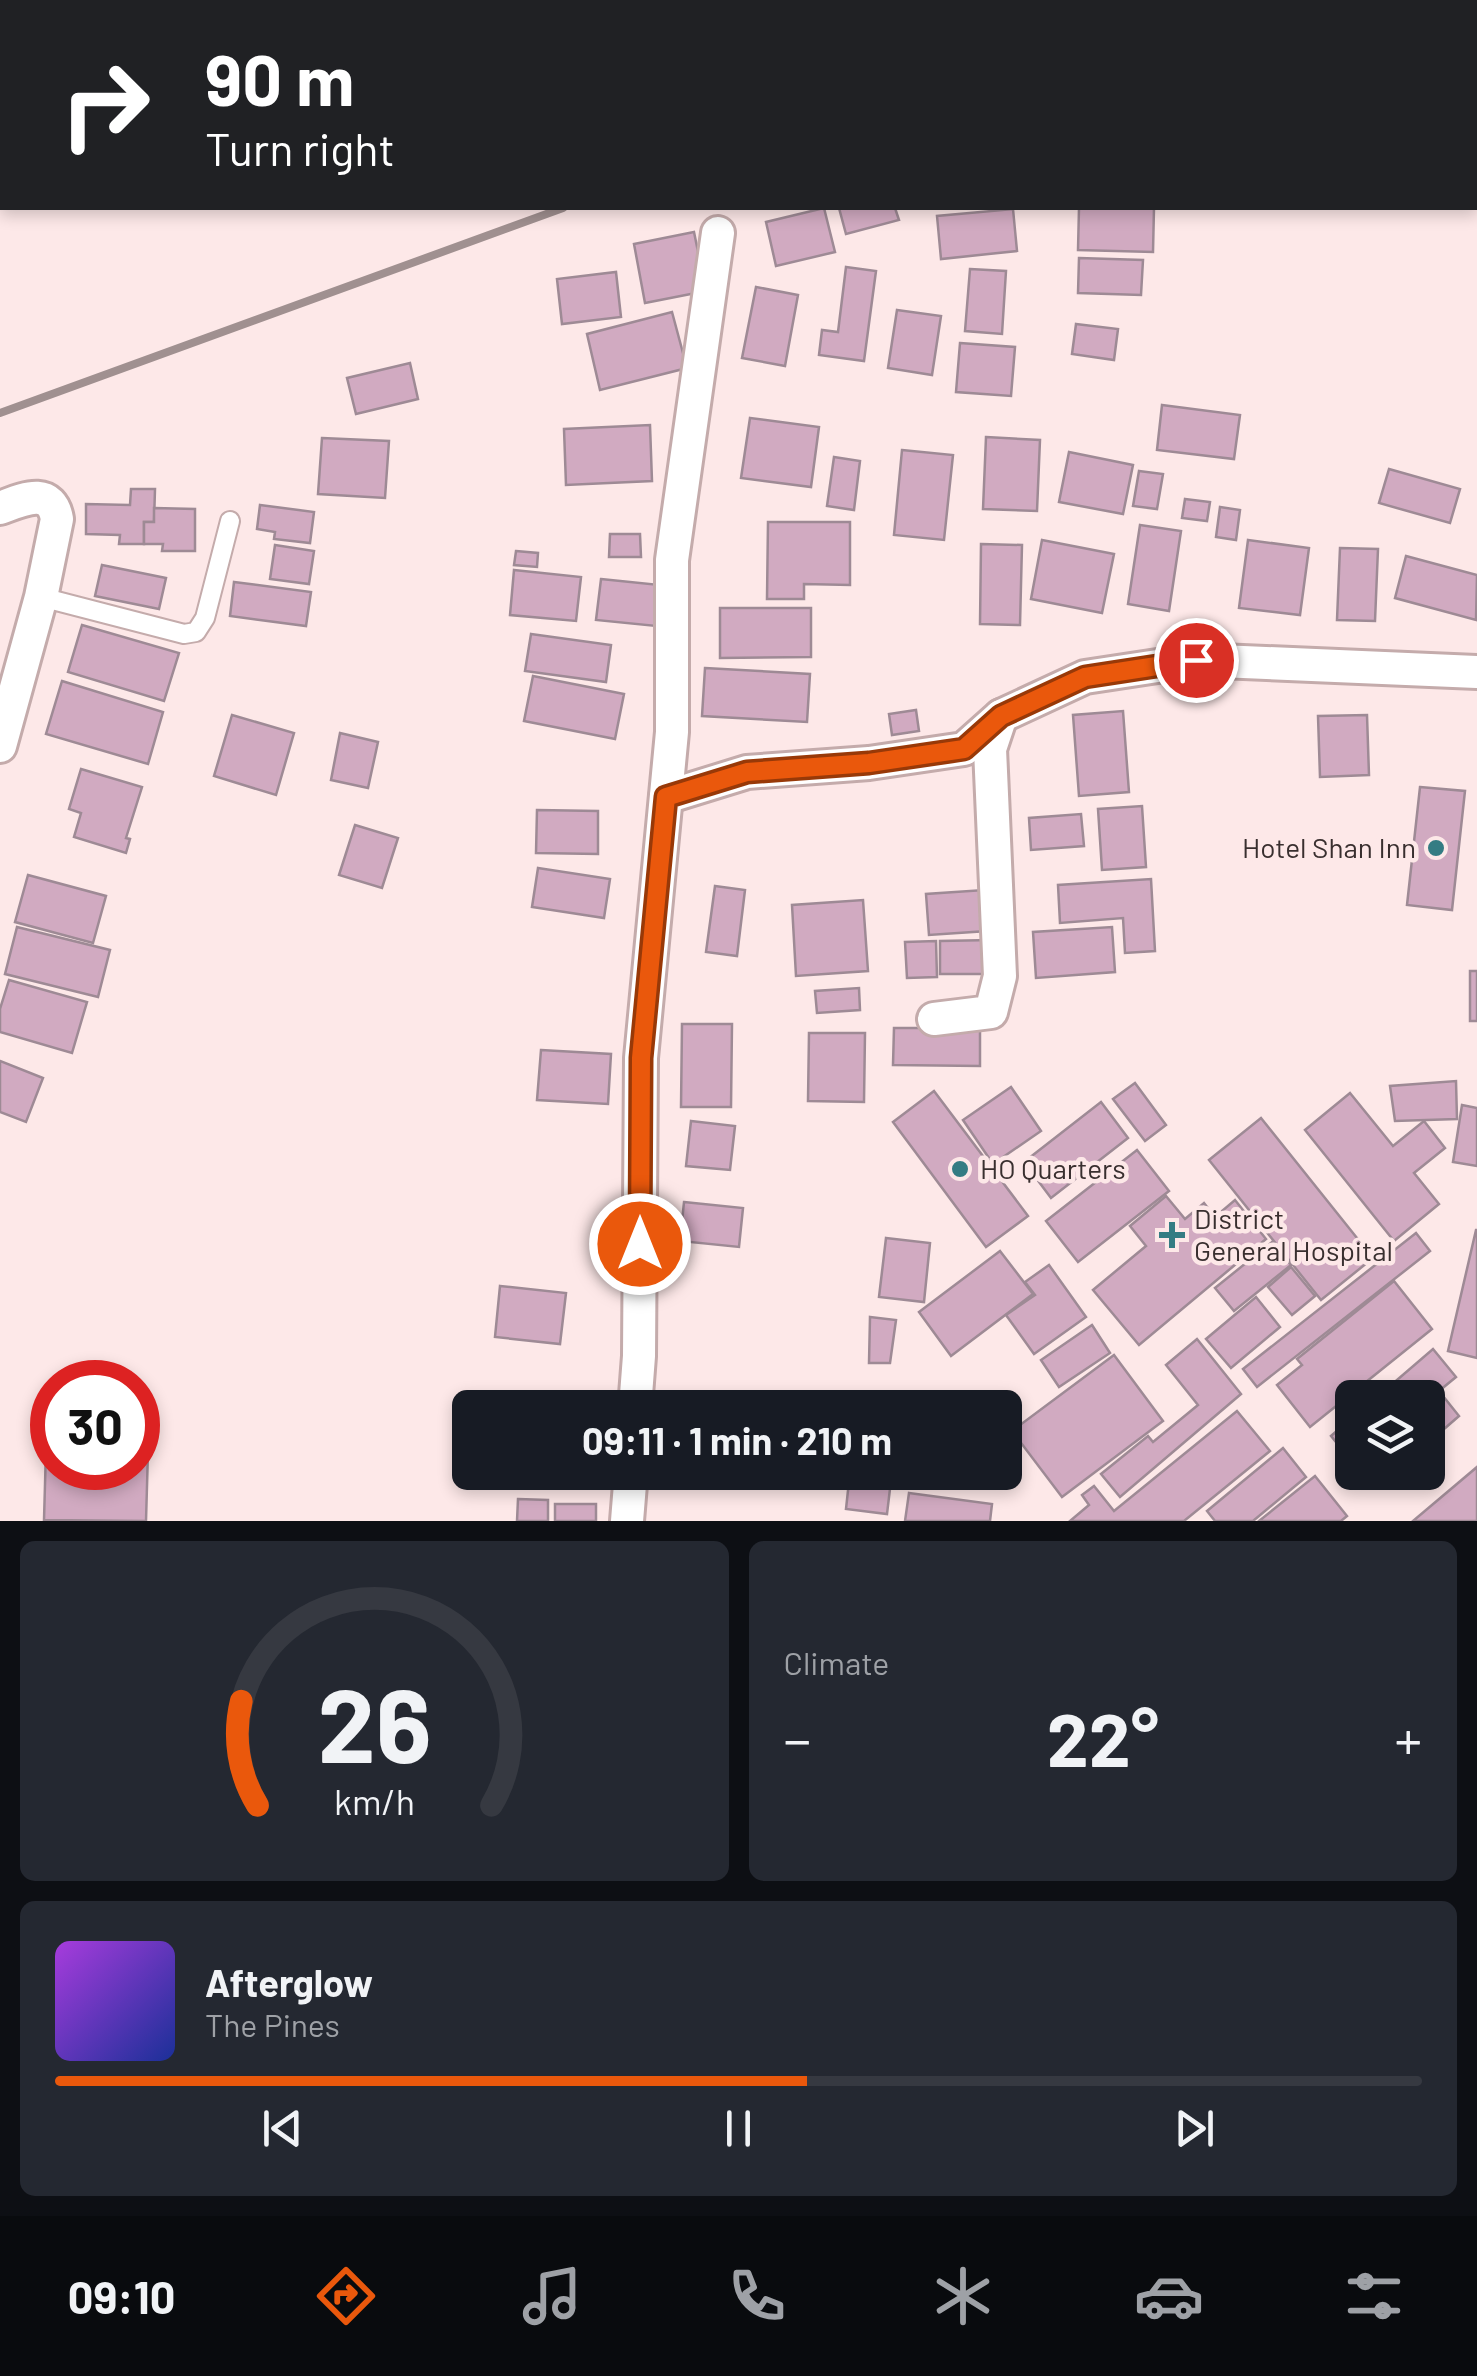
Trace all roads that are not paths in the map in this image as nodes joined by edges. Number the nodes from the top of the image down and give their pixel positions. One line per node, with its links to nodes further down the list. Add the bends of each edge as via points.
1 (718, 232): 8 (street, via 672,560)
2 (0, 508): 4 (street, via 36,496 56,511)
3 (230, 521): 4 (lane, via 196,632)
4 (41, 597): 7 (street)
5 (1477, 672): 6 (street, via 1196,660 1085,677)
6 (1001, 716): 8 (street, via 964,749 747,772); 9 (street, via 990,749 1000,976 991,1012)
7 (0, 746)
8 (666, 797): 10 (street, via 641,1058)
9 (934, 1019)
10 (637, 1390)
11 (629, 1490): 12 (street)
12 (627, 1521)

